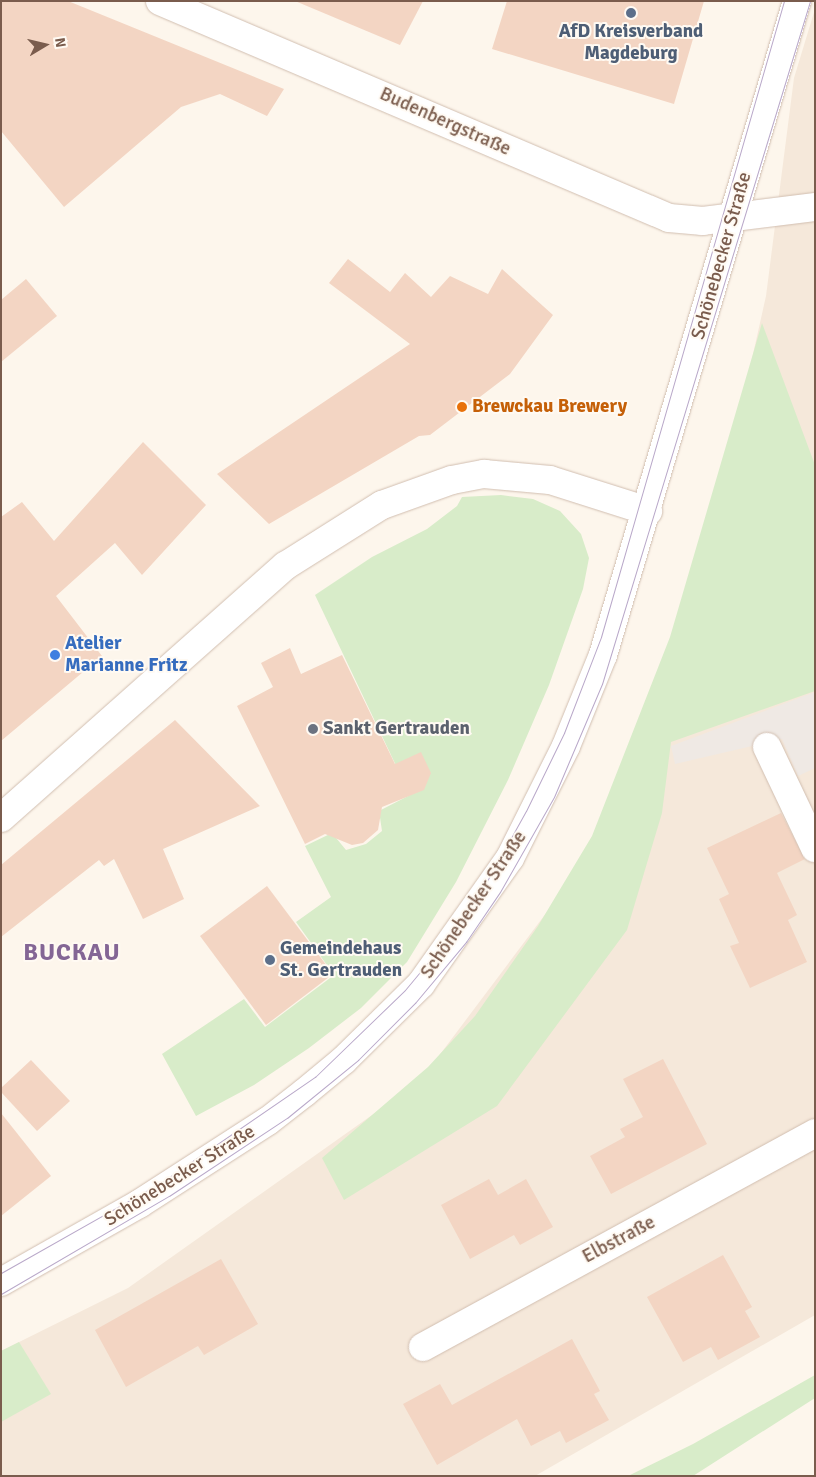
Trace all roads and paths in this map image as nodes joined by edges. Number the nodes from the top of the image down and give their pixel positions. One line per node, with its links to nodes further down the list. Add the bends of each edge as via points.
1 (160, 1): 4 (street, Budenbergstraße, via 662,216 703,221)
2 (797, 1): 4 (street, Schönebecker Straße)
3 (815, 207): 4 (street, Budenbergstraße)
4 (733, 217): 5 (street, Schönebecker Straße)
5 (648, 511): 7 (street, via 550,480 484,474 452,480 382,505 285,566); 10 (street, Schönebecker Straße, via 593,682 532,818 465,926 421,984 344,1060 268,1121 139,1204)
6 (767, 747): 8 (street)
7 (1, 818)
8 (815, 848)
9 (815, 1132): 11 (street, Elbstraße)
10 (1, 1282)
11 (423, 1347)

